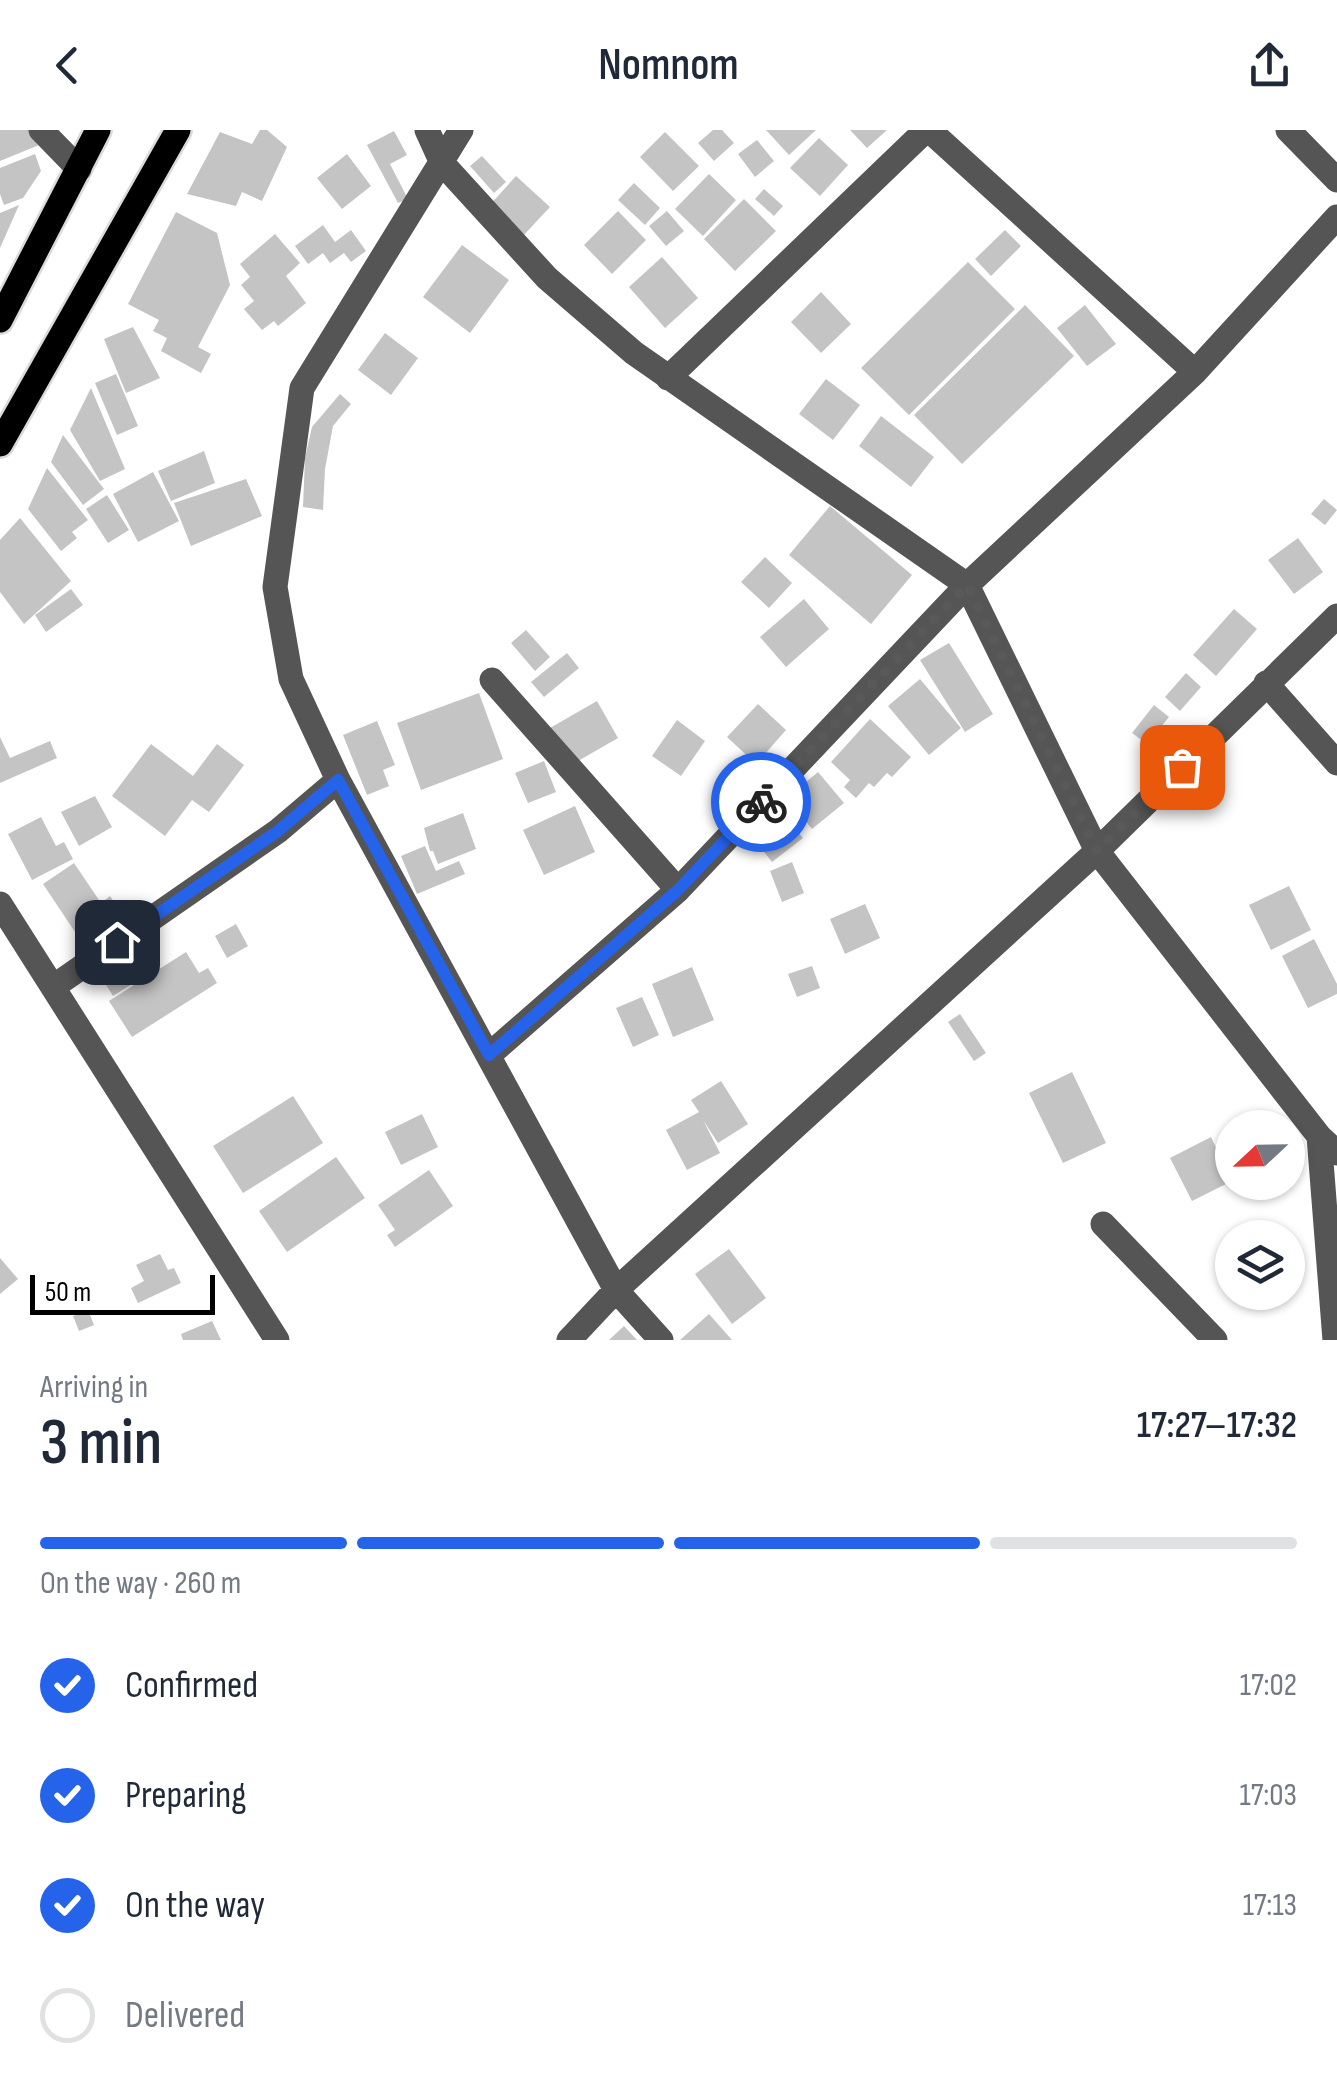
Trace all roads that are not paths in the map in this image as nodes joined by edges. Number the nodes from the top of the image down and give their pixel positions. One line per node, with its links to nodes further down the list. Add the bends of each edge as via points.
1 (41, 130): 9 (street)
2 (98, 130): 9 (main road)
3 (178, 130): 15 (main road)
4 (426, 130): 8 (street)
5 (461, 130): 8 (street)
6 (927, 130): 13 (street); 14 (street)
7 (1288, 130): 10 (street)
8 (442, 163): 14 (street, via 547,278); 21 (street, via 302,388 275,587 290,679)
9 (78, 168): 12 (main road)
10 (1337, 180)
11 (1337, 217): 13 (street)
12 (0, 320)
13 (1195, 372): 16 (street)
14 (668, 378): 16 (street)
15 (0, 444)
16 (967, 585): 22 (street); 23 (street)
17 (1337, 616): 19 (street)
18 (492, 680): 23 (street)
19 (1266, 682): 20 (street); 22 (street)
20 (1337, 763)
21 (338, 780): 25 (street, via 278,831); 26 (street)
22 (1097, 851): 27 (street); 29 (street)
23 (678, 890): 26 (street)
24 (0, 904): 25 (street)
25 (53, 987): 30 (street)
26 (489, 1055): 29 (street)
27 (1328, 1144): 34 (street)
28 (1104, 1224): 33 (street)
29 (616, 1290): 31 (street); 32 (street)
30 (277, 1340)
31 (569, 1340)
32 (661, 1340)
33 (1215, 1340)
34 (1334, 1340)

